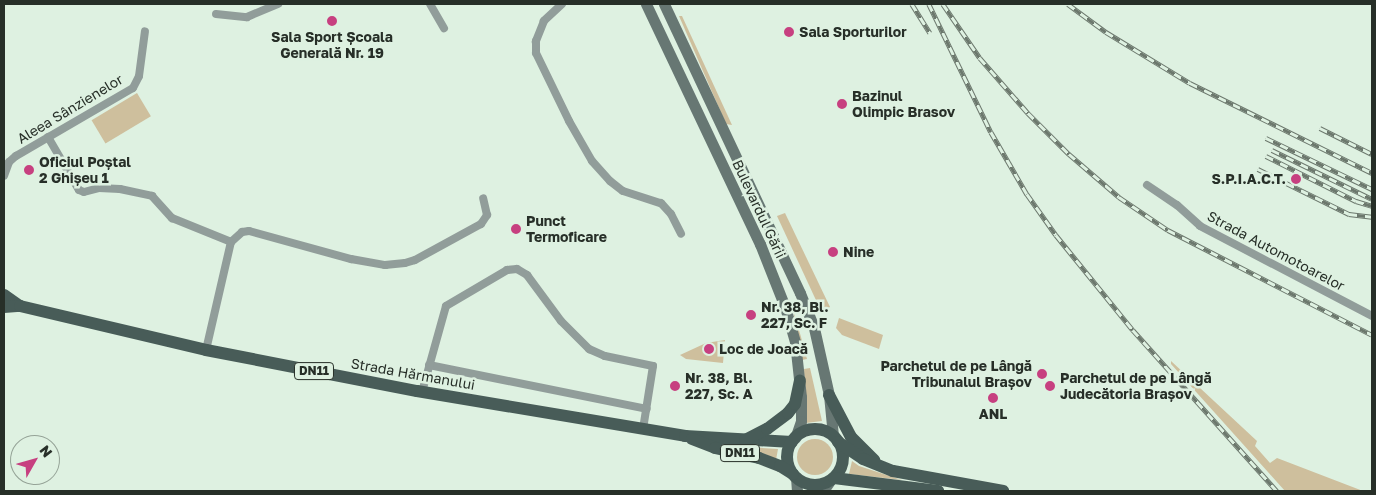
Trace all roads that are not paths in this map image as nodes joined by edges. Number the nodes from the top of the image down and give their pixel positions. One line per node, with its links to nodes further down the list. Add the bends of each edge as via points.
1 (278, 4): 6 (street, via 248,17)
2 (430, 4): 7 (street)
3 (562, 4): 13 (street, via 539,30 536,41 538,60 592,161 610,181 666,207)
4 (646, 4): 21 (main road, Bulevardul Gării, via 775,279 795,342)
5 (664, 4): 23 (main road, Bulevardul Gării, via 800,293 814,328)
6 (216, 14)
7 (444, 28)
8 (145, 31): 9 (street, Aleea Sânzienelor, via 139,76 133,88)
9 (48, 137): 10 (street, Aleea Sânzienelor, via 9,162); 14 (street, via 80,190 120,189 152,196 172,218)
10 (4, 176)
11 (1147, 185): 18 (street, Strada Automotoarelor, via 1177,205 1200,226)
12 (483, 198): 14 (street, via 487,215 481,224 405,263 377,264 249,231 238,234)
13 (681, 234)
14 (231, 242): 19 (street)
15 (4, 295): 16 (main road, Strada Hărmanului / DN11)
16 (20, 306): 17 (main road, Strada Hărmanului / DN11); 19 (main road, Strada Hărmanului / DN11)
17 (4, 307)
18 (1372, 316)
19 (206, 350): 22 (main road, Strada Hărmanului / DN11)
20 (429, 365): 22 (street); 24 (street); 24 (street, via 448,303 507,270 517,269 527,275 561,321 589,349 605,356 653,366)
21 (800, 381): 28 (main road, via 788,413); 29 (main road, Bulevardul Gării, via 802,410)
22 (422, 392): 25 (main road, Strada Hărmanului / DN11)
23 (829, 395): 27 (main road, Bulevardul Gării); 30 (main road, via 851,437)
24 (647, 409): 25 (street)
25 (643, 429): 26 (main road, Strada Hărmanului / DN11)
26 (686, 436): 28 (main road, Strada Hărmanului / DN11); 31 (main road, Strada Hărmanului / DN11, via 715,448 759,458)
27 (835, 439): 29 (main road, via 824,431 812,430); 30 (main road, via 863,459); 32 (main road, via 843,457 842,465)
28 (745, 440): 29 (main road, Strada Hărmanului / DN11)
29 (794, 440): 31 (main road, via 787,456)
30 (882, 466): 37 (main road, via 911,475)
31 (794, 476): 32 (main road, via 812,485); 34 (main road)
32 (829, 484): 33 (main road)
33 (897, 484): 35 (main road); 36 (main road)
34 (797, 491)
35 (865, 491)
36 (938, 491)
37 (1003, 491)

